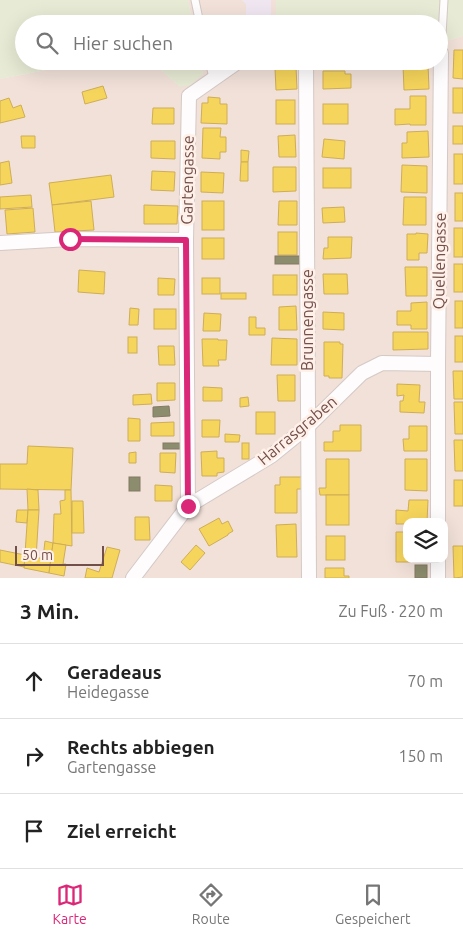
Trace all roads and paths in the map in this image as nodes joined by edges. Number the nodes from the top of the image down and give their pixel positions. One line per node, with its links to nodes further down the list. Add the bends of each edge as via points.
1 (195, 0): 3 (lane)
2 (444, 0): 4 (lane, Quellengasse)
3 (198, 15)
4 (443, 15)
5 (211, 70): 9 (lane)
6 (225, 70): 9 (street, Gartengasse)
7 (306, 70): 13 (street, Brunnengasse)
8 (440, 70): 12 (street, Quellengasse)
9 (213, 78): 10 (street, Gartengasse, via 188,96)
10 (186, 240): 11 (street, via 70,239); 14 (street, Gartengasse)
11 (0, 243)
12 (438, 364): 13 (street, Harrasgraben, via 382,363 362,373); 15 (street, Quellengasse)
13 (308, 426): 14 (street, Harrasgraben, via 271,456); 18 (street, Brunnengasse)
14 (188, 506): 17 (street, Harrasgraben)
15 (438, 518)
16 (438, 563): 19 (street)
17 (133, 578)
18 (309, 578)
19 (438, 578)

